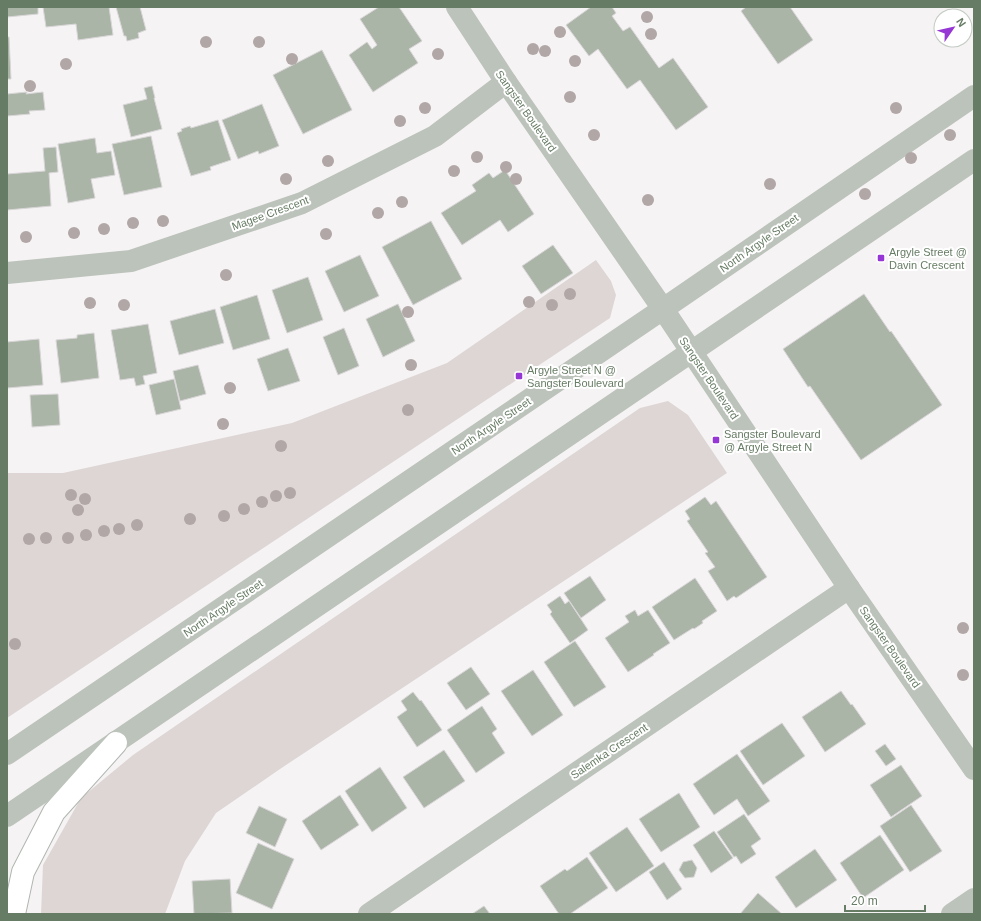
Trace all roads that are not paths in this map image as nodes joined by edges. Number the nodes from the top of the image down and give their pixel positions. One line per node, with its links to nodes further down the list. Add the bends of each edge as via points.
1 (456, 7): 2 (street, Sangster Boulevard)
2 (506, 82): 5 (street, Magee Crescent, via 435,136 302,203 131,261); 6 (street, Sangster Boulevard)
3 (974, 96): 6 (street, North Argyle Street)
4 (974, 160): 7 (street)
5 (7, 273)
6 (663, 308): 7 (street, Sangster Boulevard); 10 (street, North Argyle Street)
7 (692, 352): 8 (street, Sangster Boulevard); 9 (street)
8 (849, 588): 11 (street, Sangster Boulevard); 15 (street, Salemka Crescent)
9 (116, 743): 12 (street); 14 (highway, via 54,812 23,872)
10 (7, 754)
11 (974, 769)
12 (7, 816)
13 (974, 899): 16 (street)
14 (14, 914)
15 (369, 914)
16 (952, 914)

